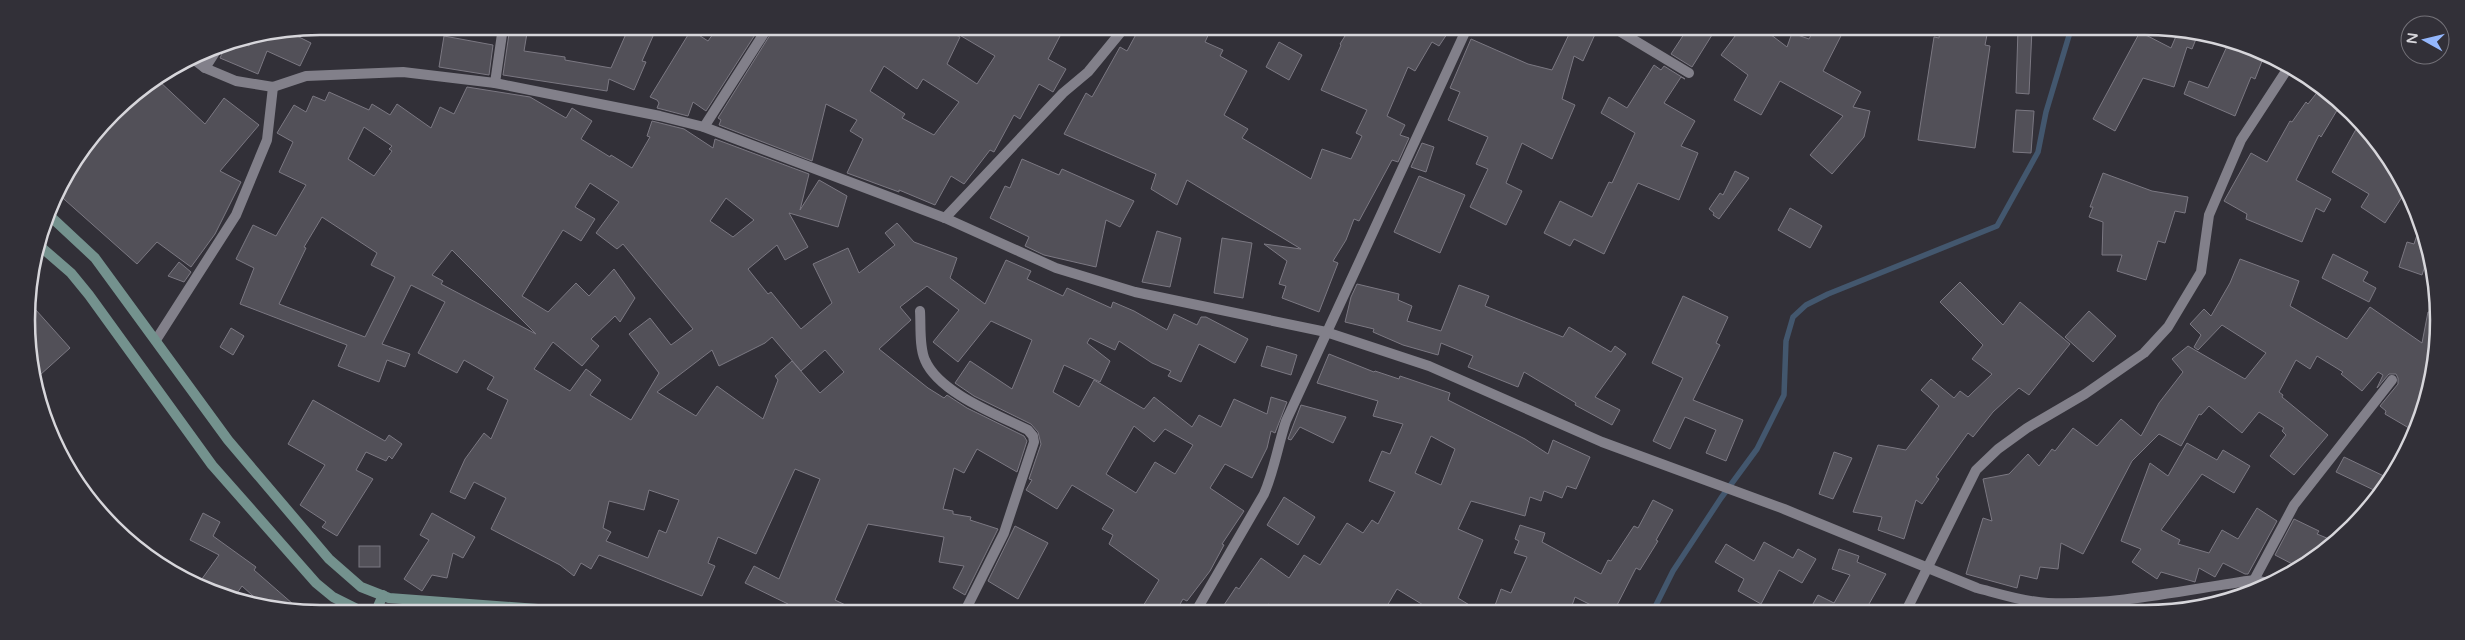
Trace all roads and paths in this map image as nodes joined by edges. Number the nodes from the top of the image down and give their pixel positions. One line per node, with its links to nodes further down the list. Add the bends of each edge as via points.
1 (502, 35): 11 (street)
2 (763, 35): 13 (street)
3 (1118, 35): 14 (street, via 1088,72 1063,93)
4 (1464, 35): 18 (street)
5 (1626, 35): 10 (street)
6 (212, 56): 8 (street)
7 (198, 62): 8 (street)
8 (205, 68): 12 (street, via 236,81)
9 (2286, 72): 21 (street, via 2242,140 2223,181 2209,215 2201,272 2168,327 2144,353 2085,394 2027,428 1976,470)
10 (1688, 73)
11 (495, 83): 12 (street, via 403,72 306,76); 13 (street)
12 (273, 87): 19 (street, via 267,140 236,215)
13 (704, 128): 14 (street)
14 (945, 218): 18 (street, via 1056,268 1135,292)
15 (54, 219): 19 (main road, via 95,258)
16 (44, 249): 25 (main road, via 89,294 212,465 316,583)
17 (920, 310): 28 (street, via 924,358 931,373 968,400 1028,430 1034,442 1004,533)
18 (1326, 332): 21 (street, via 1430,366 1602,442 1784,509); 29 (street, via 1286,421 1276,450 1272,477)
19 (156, 340): 24 (main road, via 228,440 329,559 361,587)
20 (2392, 380): 22 (street, via 2294,504)
21 (1927, 568): 22 (street, via 1977,588 2047,603 2100,602); 30 (street)
22 (2254, 580): 23 (street)
23 (2259, 581)
24 (383, 595): 26 (main road); 27 (main road)
25 (349, 605)
26 (379, 605)
27 (483, 605)
28 (968, 605)
29 (1199, 605)
30 (1909, 605)

